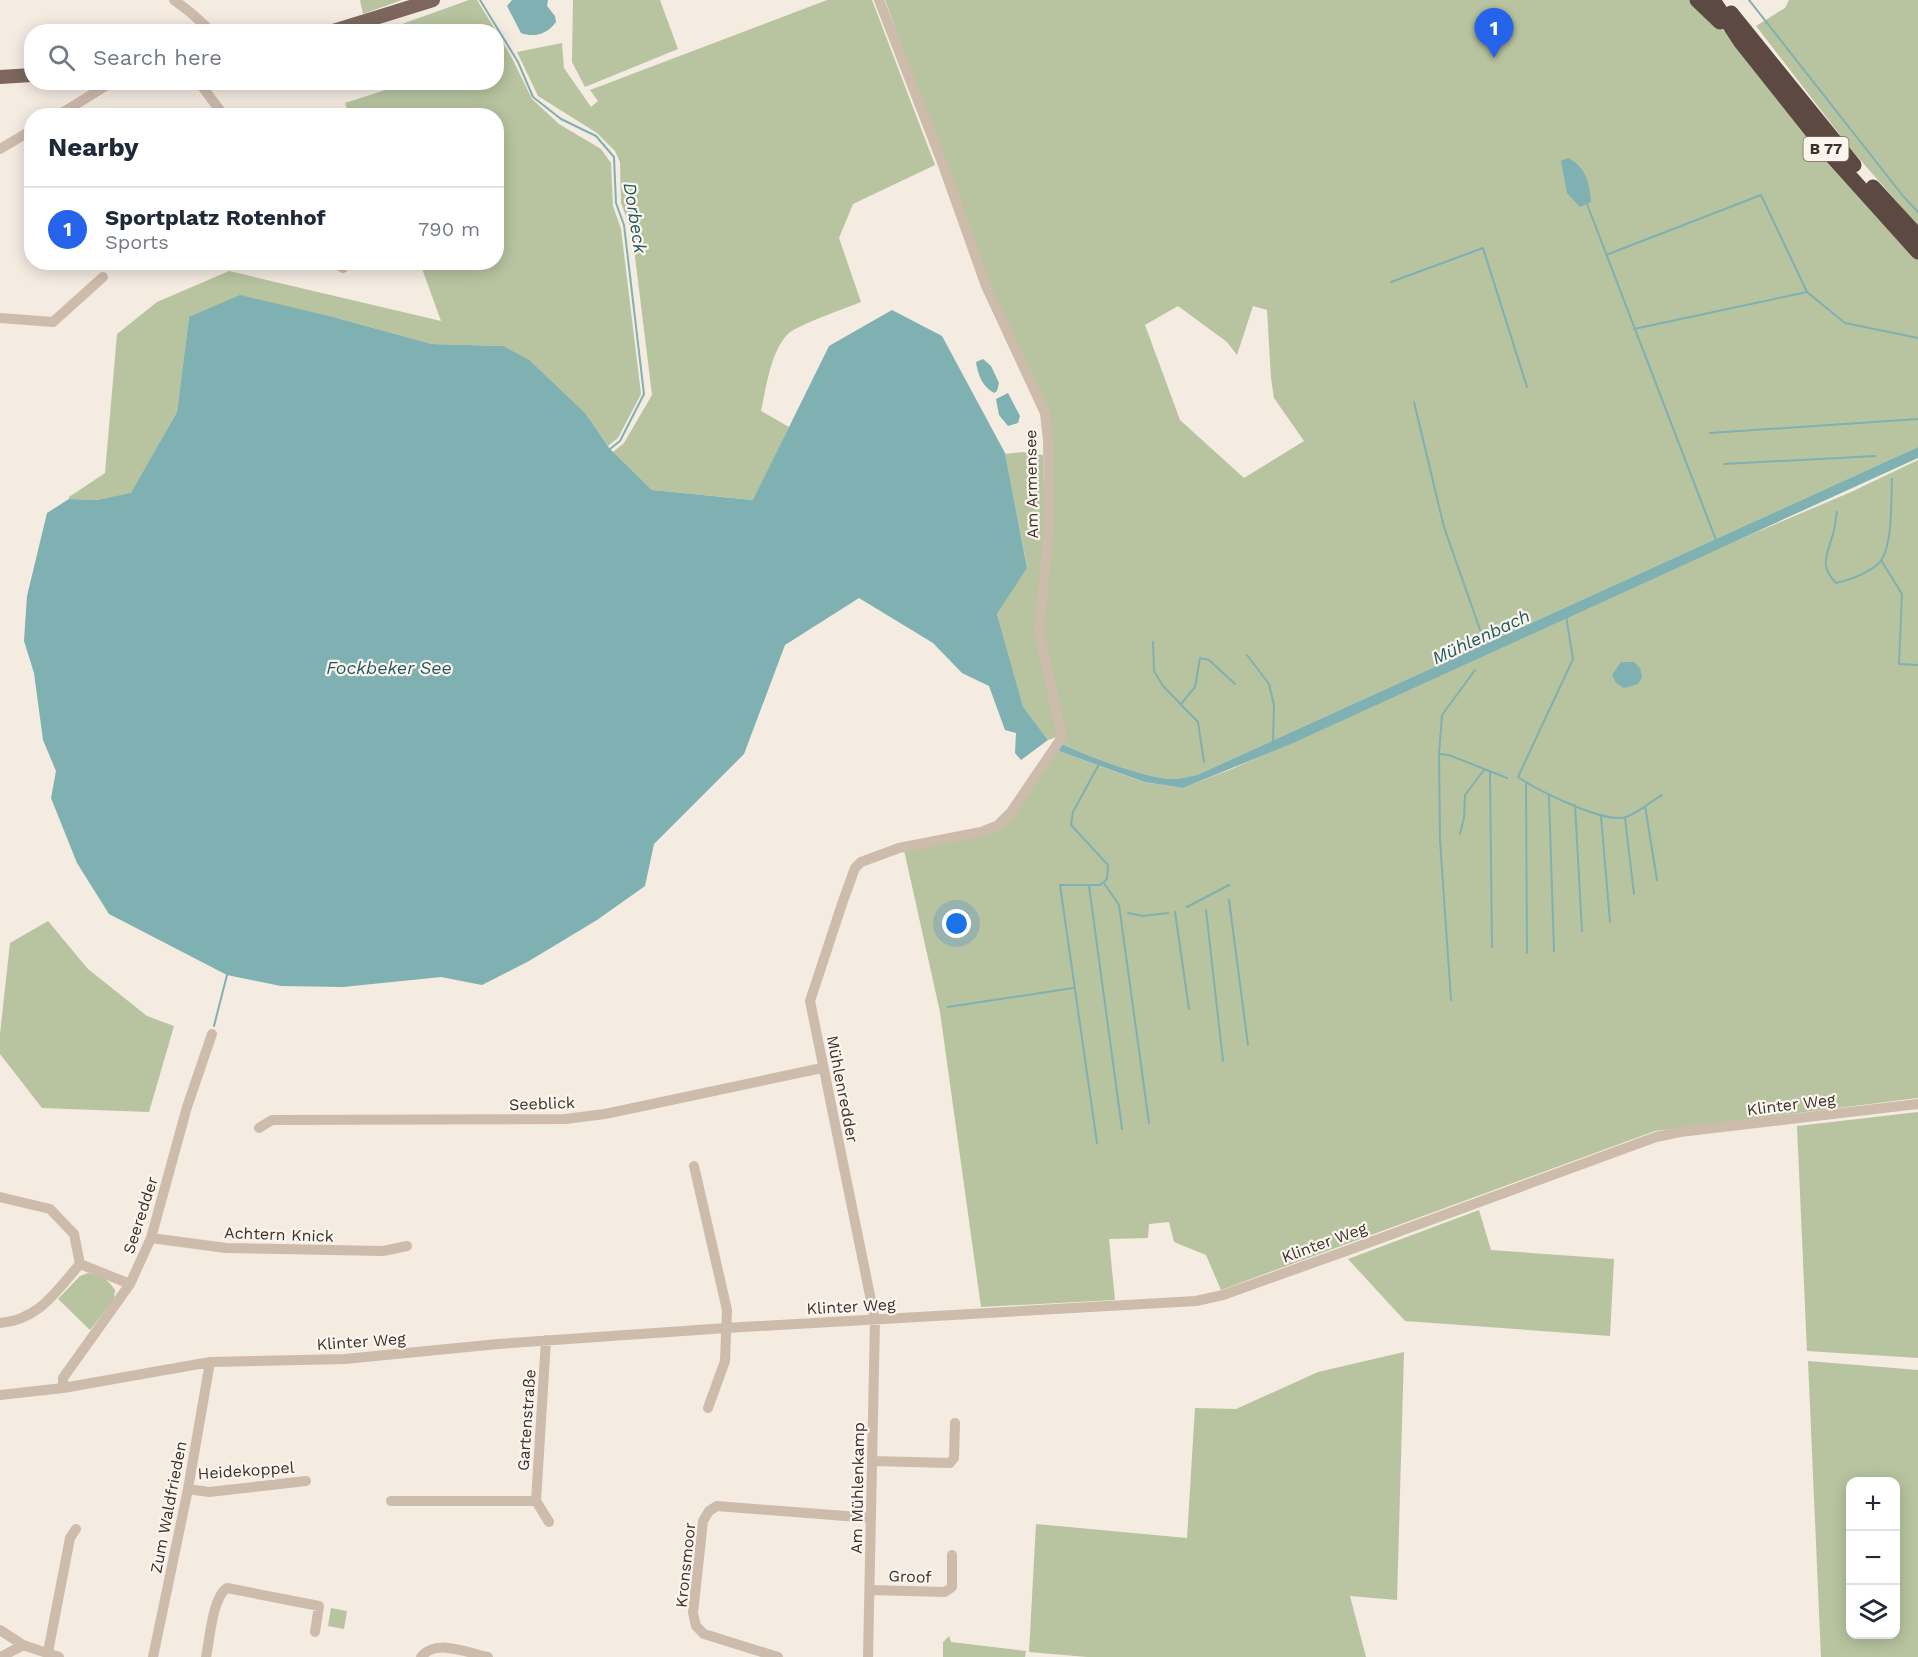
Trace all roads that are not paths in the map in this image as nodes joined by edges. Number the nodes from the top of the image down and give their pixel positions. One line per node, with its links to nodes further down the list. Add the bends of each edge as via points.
1 (174, 0): 8 (street)
2 (433, 0): 9 (main road)
3 (879, 0): 23 (street, Am Armensee, via 986,286 1045,413 1049,528 1039,631 1059,742 998,825 899,848)
4 (1697, 0): 10 (highway)
5 (1713, 0): 10 (highway, B 77)
6 (1721, 0): 10 (highway, B 77)
7 (1726, 0): 10 (highway)
8 (203, 24)
9 (356, 24)
10 (1744, 36): 19 (highway, B 77); 20 (highway, B 77, via 1830,153)
11 (24, 75): 12 (main road)
12 (0, 76)
13 (99, 90): 15 (street)
14 (205, 90): 16 (street)
15 (70, 108)
16 (218, 108)
17 (24, 135): 18 (street)
18 (0, 149)
19 (1918, 236)
20 (1918, 252)
21 (103, 277): 22 (street, via 53,322)
22 (0, 318)
23 (855, 868): 25 (street, Mühlenredder, via 810,1001)
24 (212, 1034): 30 (street, Seeredder, via 187,1107)
25 (822, 1068): 27 (street, Seeblick, via 606,1114 565,1119 272,1120); 34 (street, Mühlenredder)
26 (1918, 1104): 34 (street, Klinter Weg, via 1656,1137 1336,1255 1196,1301)
27 (259, 1128)
28 (694, 1166): 36 (street, via 727,1310)
29 (0, 1197): 32 (street, via 50,1209 74,1234)
30 (151, 1238): 31 (street, Achtern Knick, via 226,1248 383,1251); 33 (street, Seeredder)
31 (406, 1246)
32 (80, 1264): 33 (street); 35 (street, via 39,1310)
33 (130, 1284): 39 (street, Seeredder, via 63,1377)
34 (875, 1320): 36 (street, Klinter Weg); 43 (street, Am Mühlenkamp)
35 (0, 1323)
36 (726, 1328): 37 (street, Klinter Weg); 41 (street, via 725,1361)
37 (546, 1341): 38 (street, Klinter Weg, via 345,1359); 47 (street, Gartenstraße)
38 (210, 1362): 39 (street, Klinter Weg); 45 (street, Zum Waldfrieden)
39 (63, 1388): 40 (street, Klinter Weg)
40 (0, 1395)
41 (708, 1408)
42 (955, 1423): 43 (street, via 954,1458 950,1463)
43 (872, 1461): 48 (street, Am Mühlenkamp)
44 (306, 1480): 45 (street, Heidekoppel, via 208,1492)
45 (188, 1489): 59 (street, Zum Waldfrieden)
46 (391, 1501): 47 (street)
47 (536, 1501): 49 (street)
48 (871, 1518): 52 (street, Am Mühlenkamp); 63 (street, Kronsmoor, via 717,1506 709,1511 703,1521 693,1613 696,1626 704,1634)
49 (549, 1522)
50 (76, 1528): 56 (street, via 70,1538)
51 (952, 1555): 52 (street, Groof, via 952,1587 945,1592)
52 (870, 1590): 64 (street, Am Mühlenkamp)
53 (0, 1630): 55 (street)
54 (315, 1632): 60 (street, via 319,1605 227,1588 216,1602)
55 (23, 1645): 56 (street); 57 (street)
56 (48, 1652): 58 (street)
57 (0, 1657)
58 (59, 1657)
59 (153, 1657)
60 (207, 1657)
61 (421, 1657): 62 (street, via 433,1647)
62 (488, 1657)
63 (774, 1657)
64 (868, 1657)

